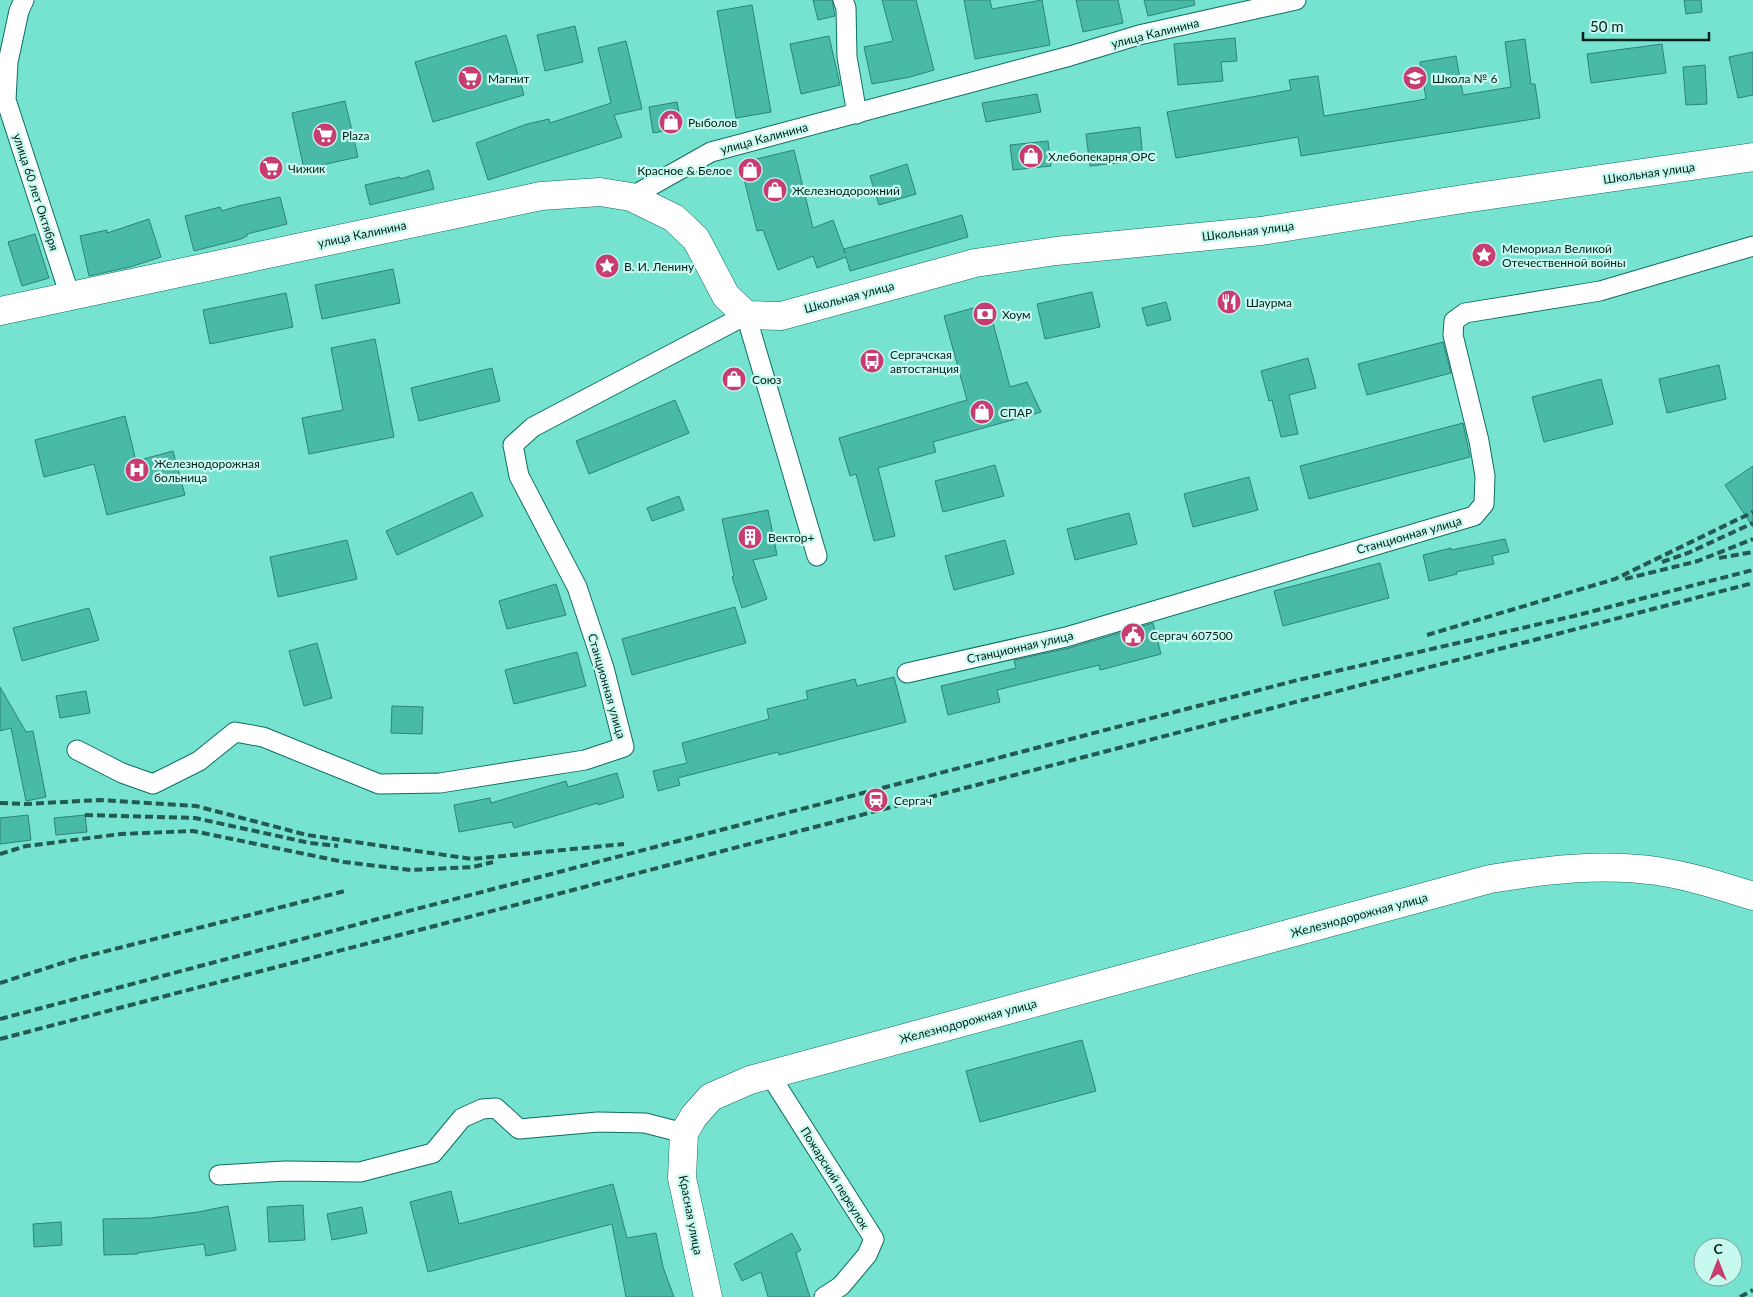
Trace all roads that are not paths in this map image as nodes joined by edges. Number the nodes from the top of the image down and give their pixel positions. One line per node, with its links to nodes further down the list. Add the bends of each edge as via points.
1 (24, 0): 8 (street, улица 60 лет Октября, via 8,62 6,100)
2 (843, 0): 4 (street, via 847,57)
3 (1296, 0): 4 (street, улица Калинина, via 1139,35)
4 (857, 114): 6 (street, улица Калинина, via 711,152)
5 (1753, 157): 10 (main road, Школьная улица, via 1262,231 1056,251 976,263 781,316)
6 (631, 198): 8 (main road, улица Калинина, via 600,192 541,196); 10 (main road, via 674,218 696,240 726,296)
7 (1753, 246): 12 (street, Станционная улица, via 1600,291 1465,313 1454,321 1453,335 1485,476 1484,504 1474,516 1066,637)
8 (70, 296): 9 (main road, улица Калинина)
9 (0, 311)
10 (746, 315): 11 (street); 13 (street, Станционная улица, via 533,427 513,445 519,476 577,587 604,668 624,747 585,760 440,783 379,784 263,737 235,732 199,761 153,784 122,773)
11 (817, 556)
12 (907, 673)
13 (77, 750)
14 (1753, 896): 15 (main road, Железнодорожная улица, via 1702,880 1656,871 1548,870 1490,879)
15 (770, 1075): 16 (main road, Железнодорожная улица, via 711,1097); 19 (street, Пожарский переулок, via 874,1239 867,1255 841,1286)
16 (684, 1132): 17 (street, via 645,1123 617,1122 519,1129 496,1108 462,1118 433,1153 360,1172 285,1171); 18 (main road, Красная улица, via 682,1178)
17 (220, 1175)
18 (708, 1297)
19 (824, 1297)

